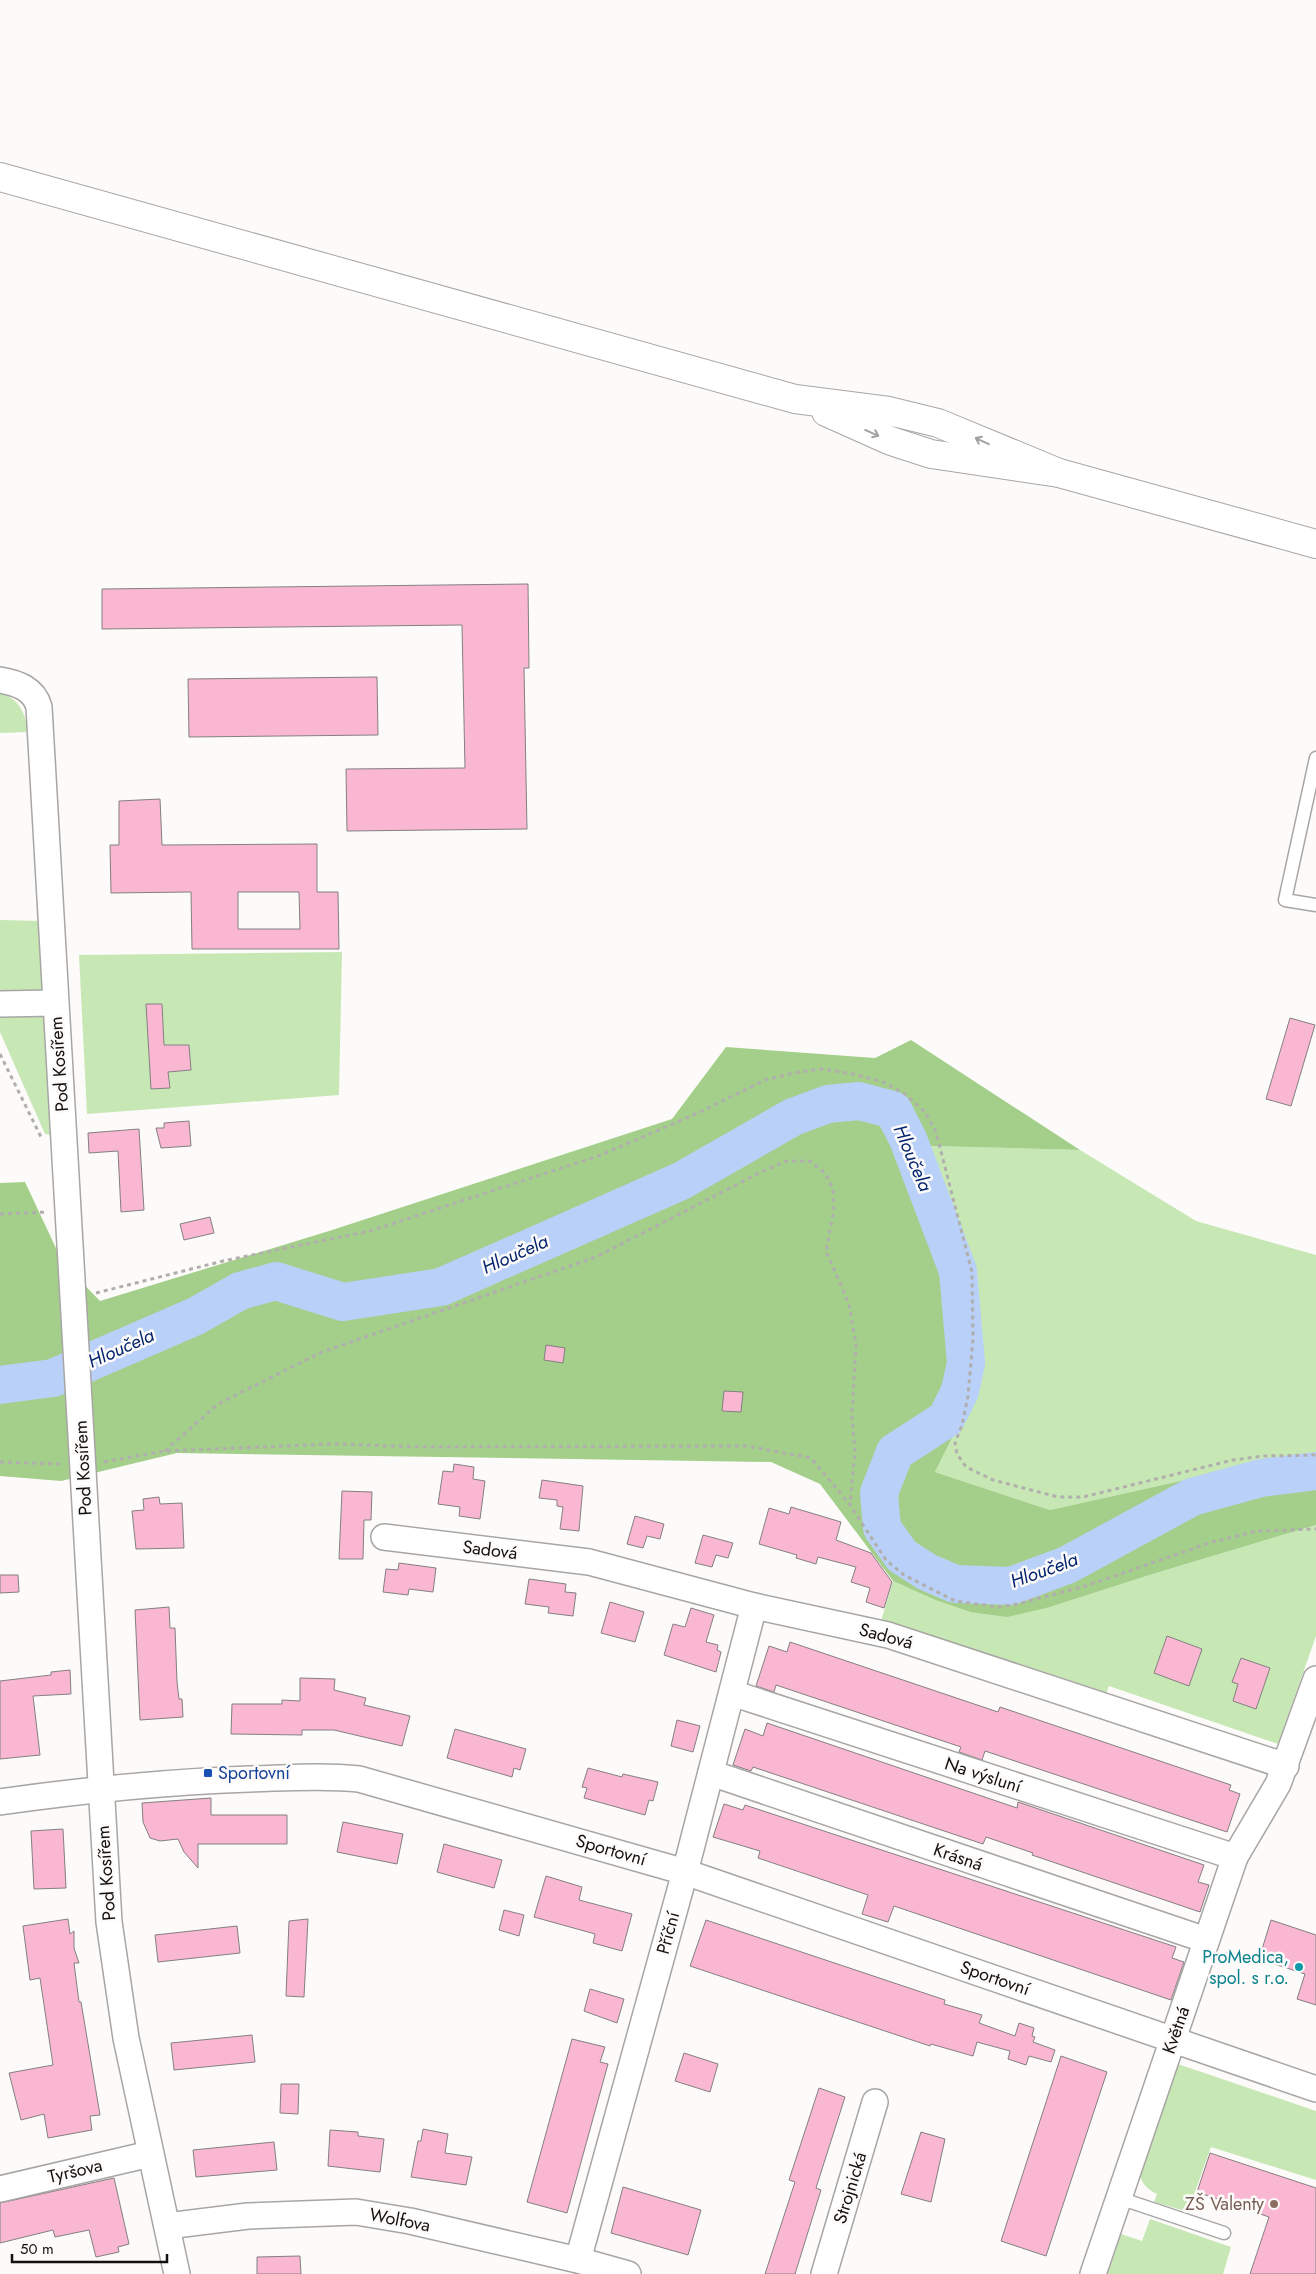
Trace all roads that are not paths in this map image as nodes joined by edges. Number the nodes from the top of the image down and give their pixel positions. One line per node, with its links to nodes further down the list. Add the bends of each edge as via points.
1 (0, 177): 2 (main road, via 795,399 925,452 1059,473)
2 (1316, 544)
3 (0, 680): 6 (street, Pod Kosířem, via 26,688 39,707)
4 (1316, 758): 5 (lane, via 1286,900)
5 (1316, 905)
6 (55, 1003): 7 (street); 14 (street, Pod Kosířem)
7 (0, 1004)
8 (384, 1537): 9 (street, Sadová, via 589,1562)
9 (754, 1606): 11 (street, Příční); 12 (street, Sadová, via 888,1634)
10 (1316, 1679): 12 (street)
11 (732, 1692): 13 (street, Příční); 16 (street, Na výsluní)
12 (1286, 1766): 16 (street, Květná)
13 (711, 1774): 17 (street, Příční); 18 (street, Krásná)
14 (100, 1789): 15 (street, Sportovní); 17 (street, Sportovní, via 238,1779 360,1779); 22 (street, Pod Kosířem, via 115,1972)
15 (0, 1802)
16 (1235, 1857): 18 (street, Květná)
17 (685, 1872): 19 (street, Sportovní); 27 (street, Příční)
18 (1206, 1940): 19 (street, Květná)
19 (1172, 2040): 20 (street, Sportovní); 24 (street, Květná)
20 (1316, 2089)
21 (875, 2102): 30 (street, Strojnická)
22 (150, 2154): 23 (street, Tyršova); 25 (street, Pod Kosířem)
23 (0, 2189)
24 (1119, 2198): 26 (lane); 31 (street, Květná)
25 (167, 2226): 27 (street, Wolfova, via 239,2217 356,2212); 28 (street, Pod Kosířem)
26 (1224, 2233)
27 (578, 2260): 29 (street, Wolfova)
28 (177, 2274)
29 (628, 2274)
30 (824, 2274)
31 (1093, 2274)

